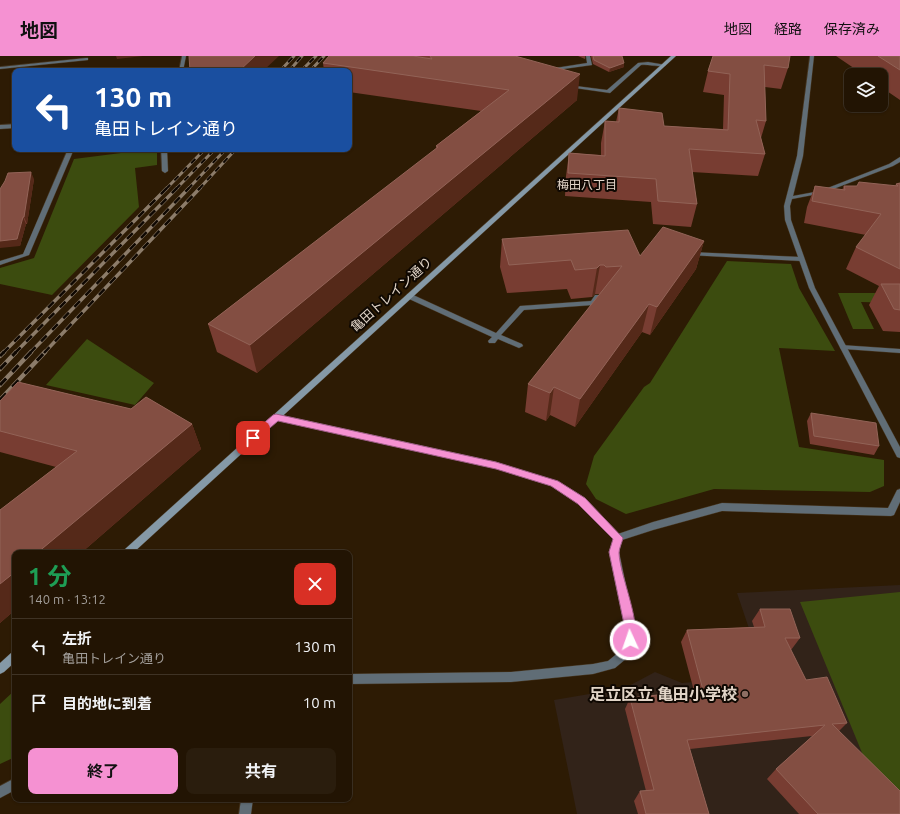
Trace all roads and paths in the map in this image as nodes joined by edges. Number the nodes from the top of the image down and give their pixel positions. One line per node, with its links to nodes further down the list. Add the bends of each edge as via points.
1 (184, 56): 8 (street)
2 (588, 56): 9 (street, via 590,64)
3 (674, 56): 6 (street, 亀田トレイン通り)
4 (812, 56): 17 (street, via 800,156)
5 (86, 60): 7 (street)
6 (664, 66): 10 (street, via 640,64 608,92); 21 (street, 亀田トレイン通り)
7 (0, 68)
8 (182, 68)
9 (542, 70)
10 (564, 86)
11 (12, 126): 12 (street)
12 (0, 127)
13 (70, 152): 20 (street, via 26,255)
14 (164, 152): 16 (street)
15 (900, 159): 17 (street, via 891,165 821,192)
16 (165, 171)
17 (789, 198): 19 (street, via 788,220)
18 (681, 253): 19 (street)
19 (801, 259): 26 (street, via 812,288)
20 (0, 263)
21 (408, 296): 23 (street); 28 (street, 亀田トレイン通り)
22 (597, 298): 23 (street, via 593,303 522,308)
23 (497, 336): 24 (street); 25 (street)
24 (492, 341)
25 (520, 346)
26 (844, 347): 27 (street); 29 (street)
27 (900, 351)
28 (276, 417): 31 (street, via 496,465 554,484 582,501); 32 (street, 亀田トレイン通り)
29 (900, 455)
30 (900, 492): 31 (street, via 891,512 722,507)
31 (618, 538): 35 (street, via 614,552 630,640 623,655 611,665 510,677)
32 (130, 550)
33 (12, 659): 34 (street)
34 (0, 669)
35 (352, 679)
36 (12, 786): 37 (street)
37 (0, 792)
38 (247, 802): 39 (street)
39 (245, 814)

